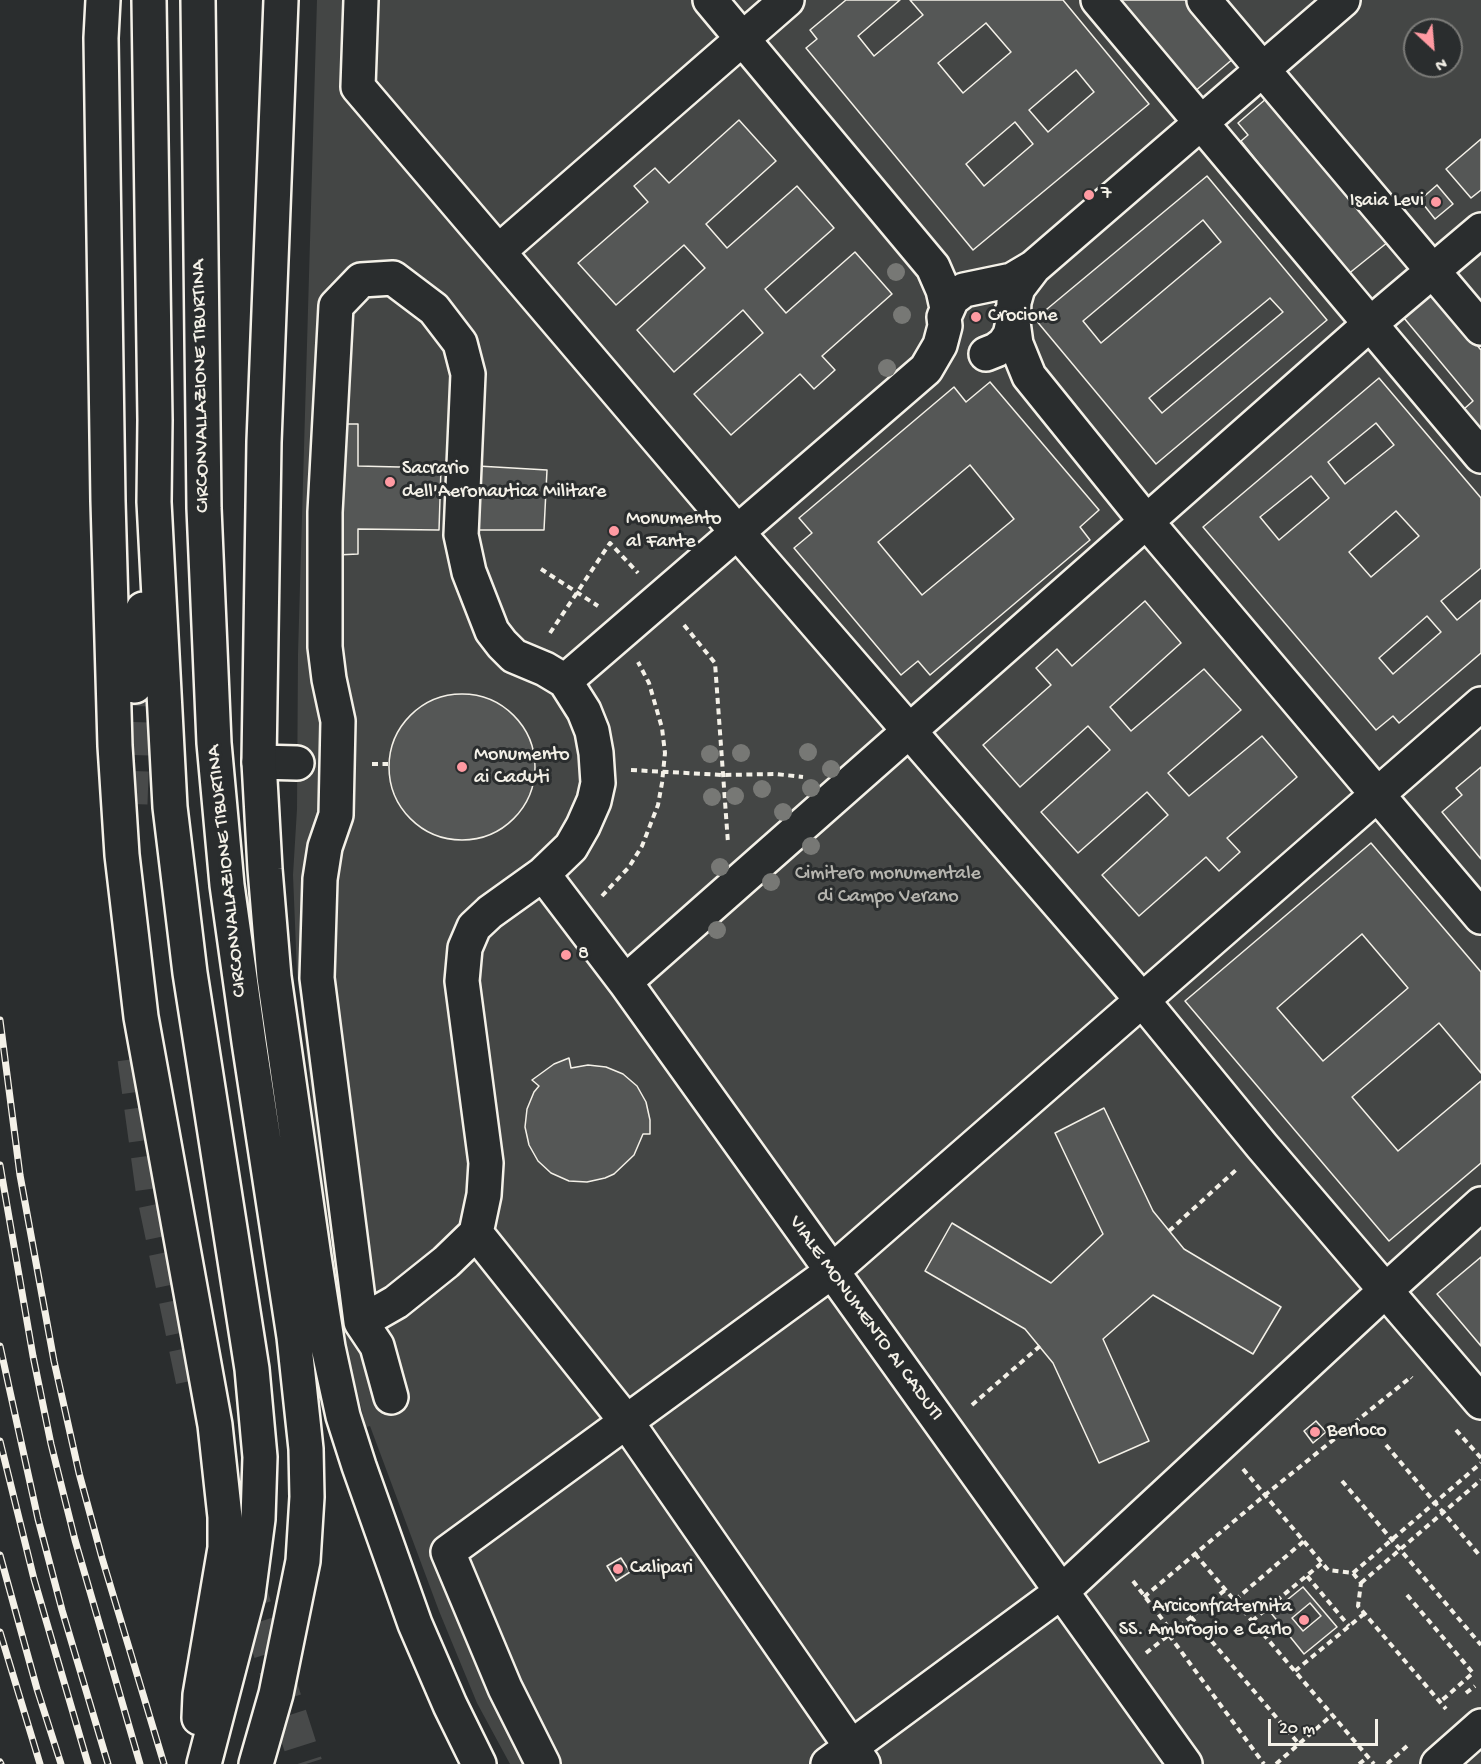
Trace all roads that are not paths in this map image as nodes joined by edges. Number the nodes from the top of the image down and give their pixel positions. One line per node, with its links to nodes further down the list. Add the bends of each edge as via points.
1 (103, 0): 54 (main road, via 105,353 119,816 141,1017 208,1388 225,1517 225,1548 201,1695)
2 (149, 0): 28 (main road)
3 (198, 0): 52 (main road, CIRCONVALLAZIONE TIBURTINA, via 204,531 214,743 228,897 294,1337 306,1449 303,1561 285,1655)
4 (362, 0): 15 (main road, via 358,87)
5 (710, 0): 11 (main road)
6 (787, 0): 11 (main road)
7 (1098, 0): 13 (main road)
8 (1204, 0): 12 (main road)
9 (1343, 0): 12 (main road)
10 (277, 6): 35 (main road)
11 (743, 38): 15 (main road); 16 (main road)
12 (1262, 68): 13 (main road); 18 (main road)
13 (1200, 123): 17 (main road); 22 (main road)
14 (1481, 230): 18 (main road)
15 (499, 251): 30 (main road)
16 (933, 267): 19 (main road); 20 (main road, via 943,290)
17 (1034, 267): 19 (main road, via 1012,280); 21 (main road, via 1018,288)
18 (1432, 271): 22 (main road); 23 (main road)
19 (974, 287): 20 (main road, via 952,299); 21 (main road, via 995,291 1004,298)
20 (946, 317): 24 (main road, via 953,343); 25 (main road, via 940,345)
21 (1013, 322): 24 (main road, via 1004,344); 26 (main road, via 1016,344)
22 (1370, 324): 27 (main road); 29 (main road)
23 (1481, 328)
24 (978, 354): 25 (main road, via 951,358); 26 (main road, via 1014,365)
25 (926, 369): 30 (main road)
26 (1029, 376): 29 (main road)
27 (1481, 456)
28 (154, 502): 32 (main road); 55 (main road, via 170,807 180,902 257,1414 260,1457 258,1519 248,1595)
29 (1146, 521): 34 (main road); 37 (main road)
30 (738, 533): 31 (main road); 34 (main road)
31 (565, 681): 38 (main road, via 592,731 598,783 594,801 571,847); 46 (main road, via 514,656 492,631 469,572 461,535 468,374 460,342 434,309 393,278 361,280 336,306 325,512 325,648 338,721 336,815 320,879 318,978)
32 (135, 686)
33 (1481, 704): 37 (main road)
34 (909, 729): 40 (main road); 41 (main road)
35 (259, 762): 36 (main road); 56 (main road, via 276,988 314,1257 338,1392 359,1466 415,1624)
36 (297, 764)
37 (1377, 794): 39 (main road); 41 (main road)
38 (543, 874): 40 (main road, VIALE MONUMENTO AI CADUTI); 43 (main road, via 474,927 465,948 462,981 486,1163)
39 (1481, 917)
40 (625, 982): 44 (main road, VIALE MONUMENTO AI CADUTI)
41 (1143, 1001): 44 (main road); 45 (main road)
42 (1481, 1204): 45 (main road)
43 (476, 1233): 46 (main road, via 396,1302); 49 (main road)
44 (831, 1272): 49 (main road); 50 (main road, VIALE MONUMENTO AI CADUTI)
45 (1386, 1290): 48 (main road); 50 (main road)
46 (361, 1322): 47 (main road, via 377,1346)
47 (391, 1397)
48 (1481, 1402)
49 (627, 1421): 53 (main road); 57 (main road, via 448,1552 505,1688)
50 (1061, 1592): 53 (main road); 58 (main road, VIALE MONUMENTO AI CADUTI)
51 (1481, 1726): 59 (main road)
52 (260, 1749)
53 (847, 1759)
54 (196, 1764)
55 (204, 1764)
56 (479, 1764)
57 (543, 1764)
58 (1185, 1764)
59 (1438, 1764)

